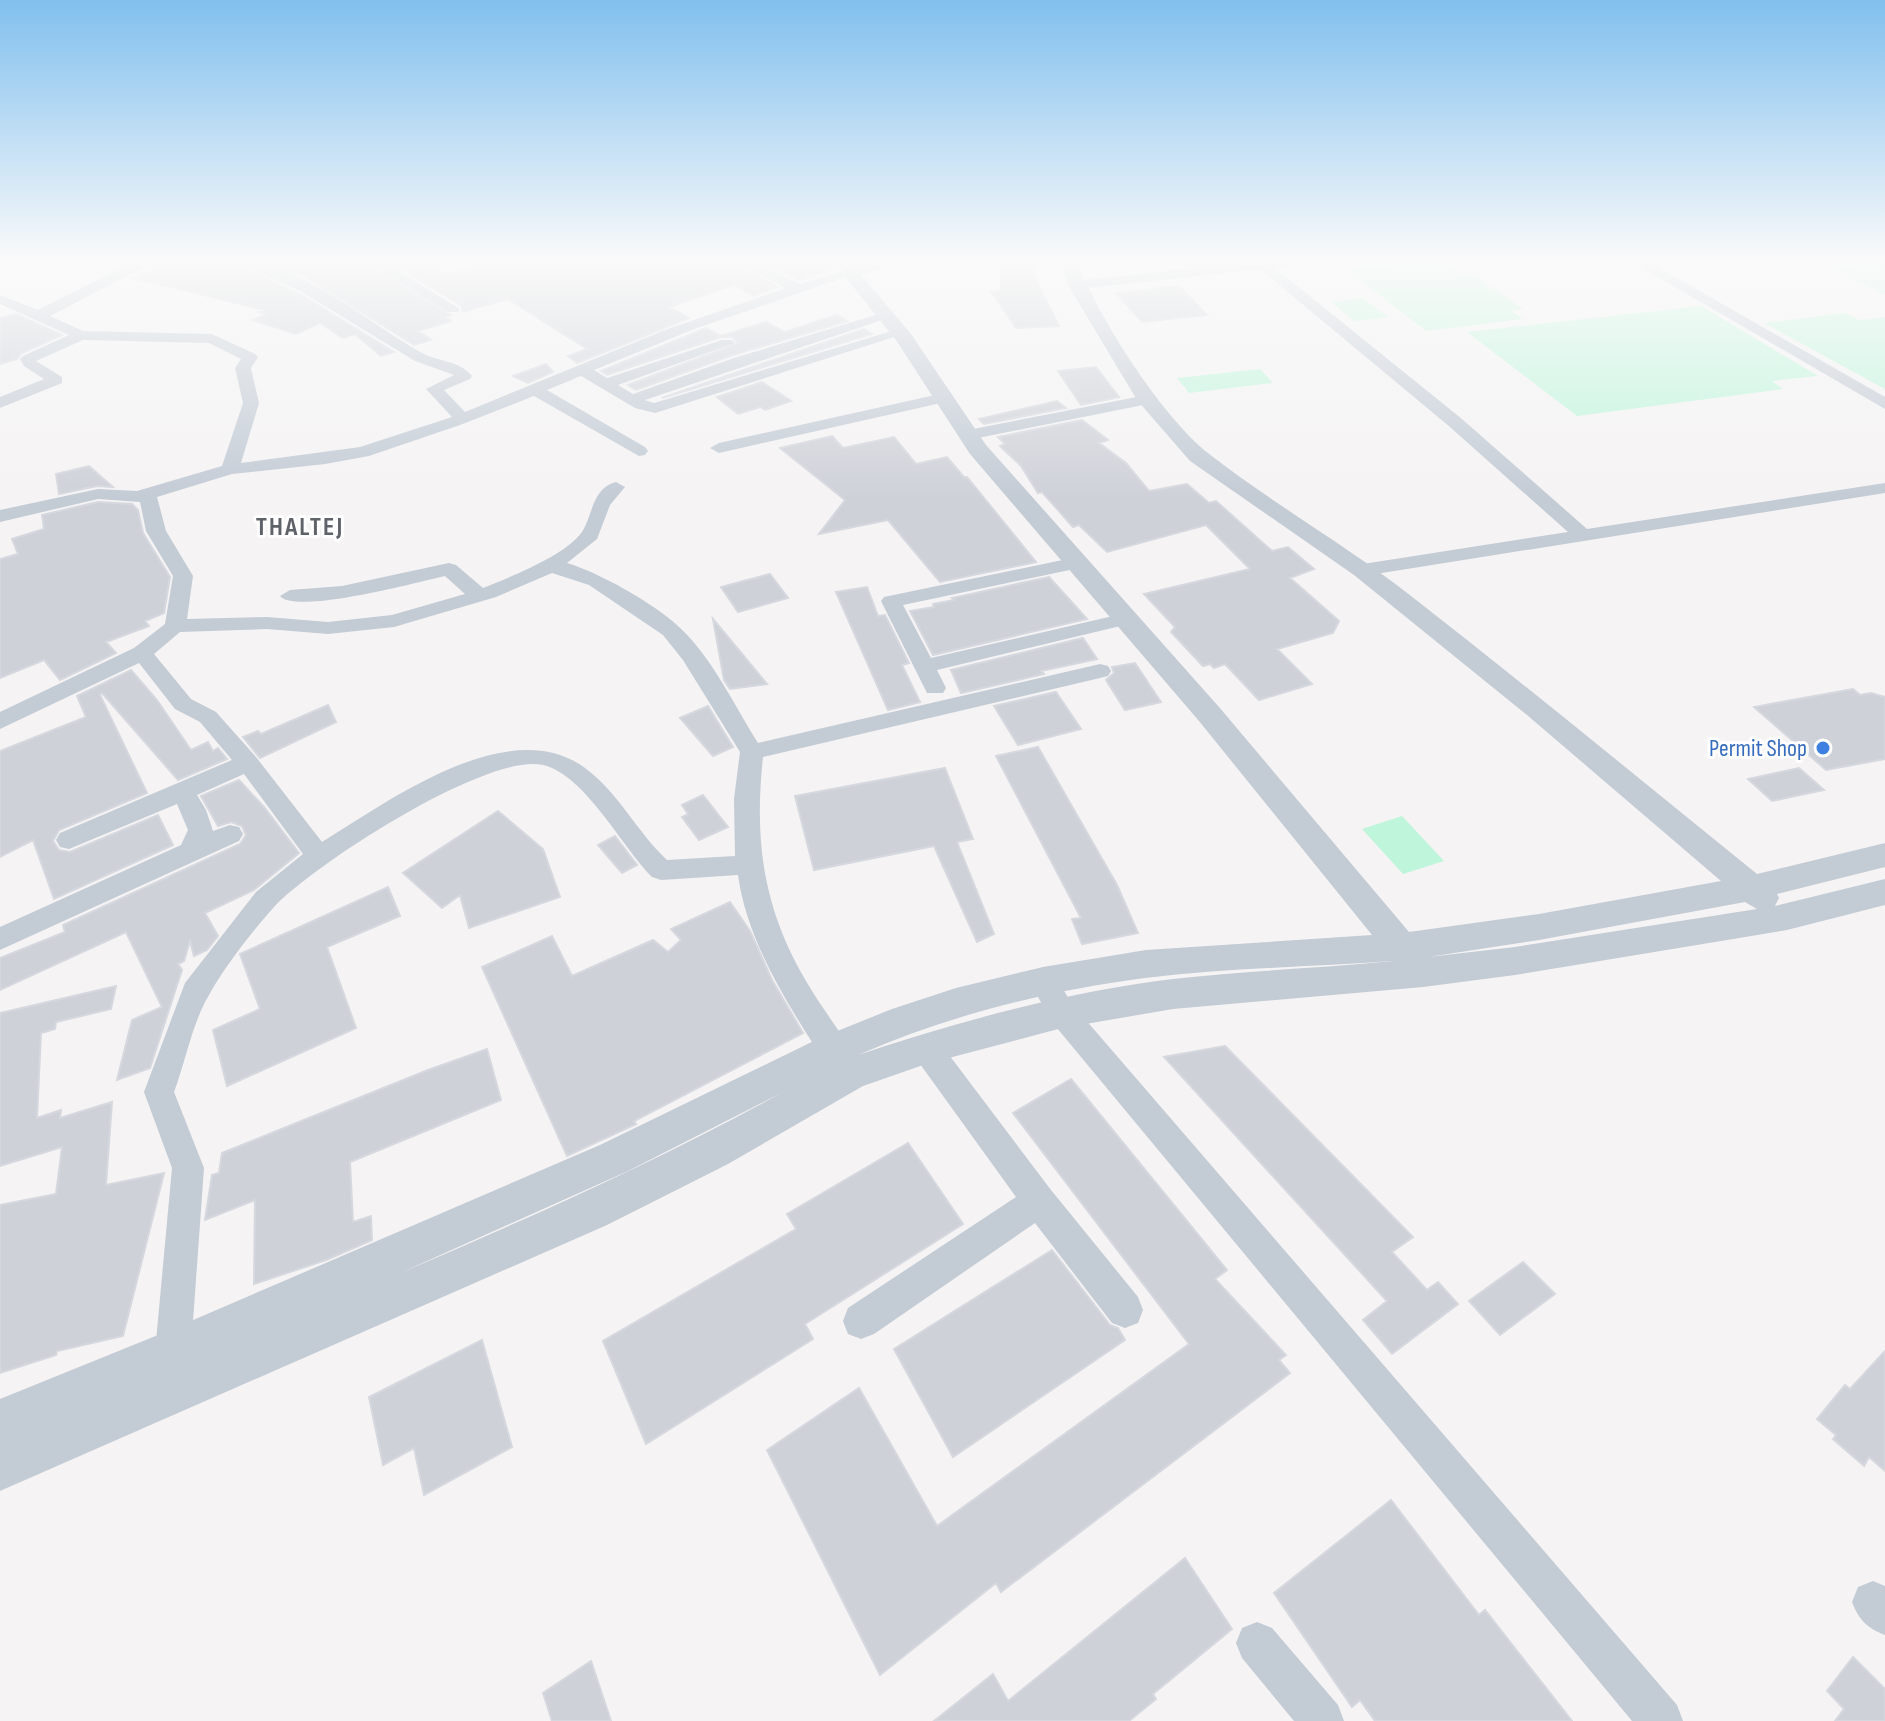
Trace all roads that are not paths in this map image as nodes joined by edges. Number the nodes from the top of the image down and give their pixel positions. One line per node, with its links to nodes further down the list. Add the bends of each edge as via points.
1 (74, 338): 16 (street, via 28,359 56,380)
2 (190, 338): 22 (street, via 212,339 250,357 243,368 251,403)
3 (388, 338): 18 (street, via 419,358 462,372 464,376 434,389)
4 (657, 338): 11 (street)
5 (855, 338): 12 (street, via 672,405 655,408)
6 (904, 338): 14 (street)
7 (1109, 338): 15 (street)
8 (1353, 338): 27 (street)
9 (1771, 338): 17 (street)
10 (727, 343): 12 (street)
11 (582, 370): 12 (street); 13 (street)
12 (605, 384)
13 (534, 389): 18 (street); 21 (street)
14 (944, 398): 19 (street); 20 (street)
15 (1147, 400): 19 (street); 30 (street, via 1198,456)
16 (0, 403)
17 (1885, 404)
18 (462, 418): 22 (street, via 378,448)
19 (968, 435): 28 (street)
20 (719, 448)
21 (639, 451)
22 (230, 469): 25 (street)
23 (616, 487): 29 (street, via 601,504 590,535)
24 (1885, 488): 27 (street)
25 (147, 495): 26 (street, via 98,494); 34 (street, via 156,531 183,576)
26 (0, 516)
27 (1584, 536): 30 (street)
28 (1077, 563): 33 (street); 36 (street, via 891,601)
29 (549, 567): 32 (street); 40 (street, via 596,581 670,630)
30 (1363, 570): 50 (street)
31 (290, 596): 32 (street, via 342,592 449,569)
32 (480, 596): 34 (street, via 394,621 328,628 267,623)
33 (1126, 619): 36 (street); 54 (street)
34 (175, 626): 35 (street)
35 (142, 653): 39 (street); 41 (street, via 183,704 208,717)
36 (924, 666): 38 (street)
37 (1100, 671): 40 (street)
38 (935, 688)
39 (0, 721)
40 (752, 752): 48 (street, via 745,792)
41 (248, 763): 42 (street); 47 (street)
42 (182, 792): 44 (street); 45 (street, via 201,830)
43 (230, 834): 45 (street)
44 (69, 840)
45 (190, 854): 53 (street)
46 (1885, 855): 49 (street)
47 (319, 856): 48 (street, via 439,786 518,756 546,757 578,774 661,870); 61 (street, via 265,899 195,991 159,1092 188,1168)
48 (747, 865): 57 (street, via 766,934 794,991)
49 (1827, 868): 50 (street); 51 (street)
50 (1751, 888): 52 (street); 54 (street, via 1539,927)
51 (1878, 900): 52 (street)
52 (1787, 917): 54 (street, via 1515,961)
53 (0, 939)
54 (1412, 960): 55 (street, via 1173,994)
55 (1053, 997): 56 (street); 57 (street, via 905,1019); 67 (street)
56 (926, 1048): 57 (street); 58 (street)
57 (842, 1061): 61 (street); 62 (street, via 714,1151 592,1211)
58 (1039, 1201): 59 (street); 60 (street)
59 (1125, 1310)
60 (861, 1321)
61 (173, 1351): 62 (street); 63 (street)
62 (169, 1395): 64 (street)
63 (0, 1422)
64 (0, 1467)
65 (1257, 1643): 66 (street)
66 (1322, 1721)
67 (1661, 1721)

